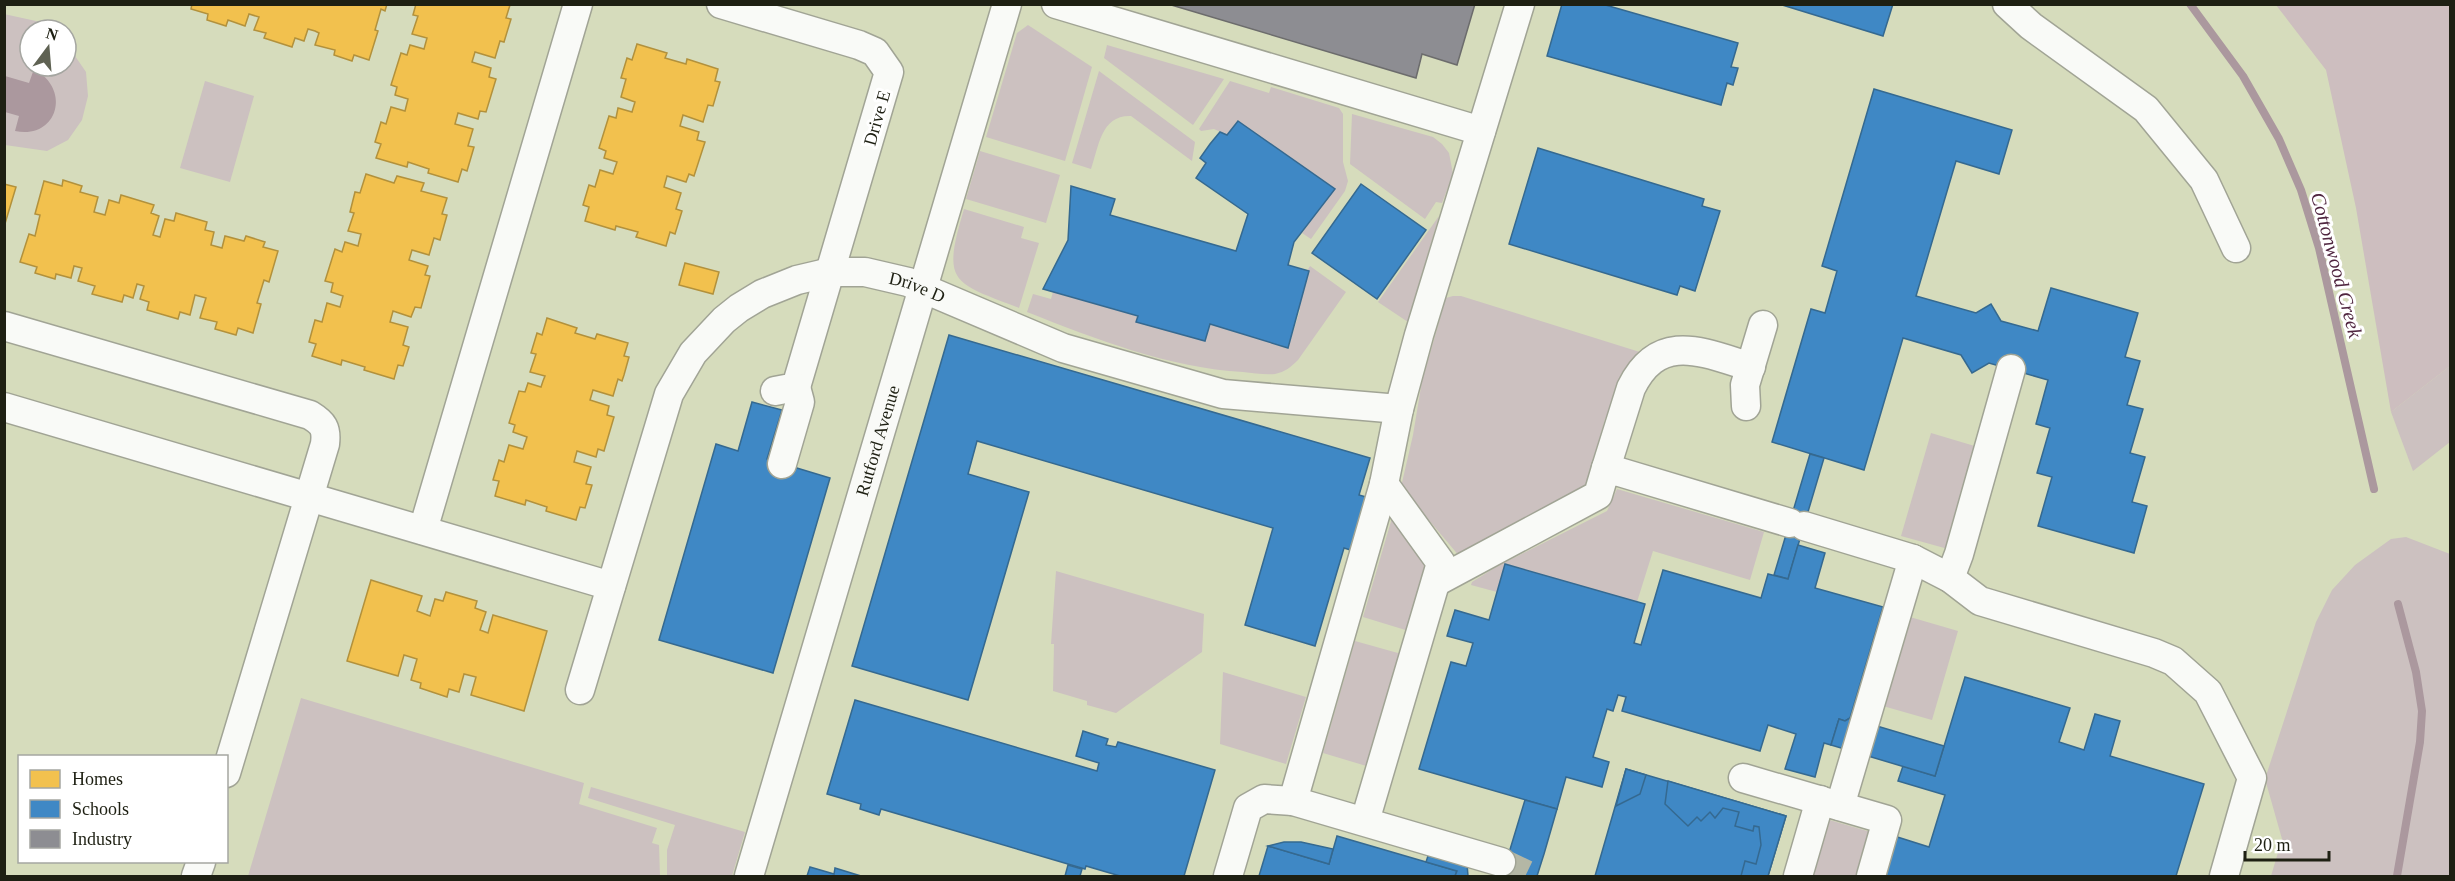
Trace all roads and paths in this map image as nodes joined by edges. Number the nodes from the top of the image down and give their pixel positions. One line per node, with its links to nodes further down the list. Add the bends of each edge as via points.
1 (578, 4): 22 (street)
2 (721, 4): 9 (street, Drive E, via 859,45 874,52 889,72)
3 (1007, 4): 10 (street, Rutford Avenue)
4 (1056, 4): 7 (street)
5 (1520, 4): 7 (street)
6 (2007, 4): 8 (street, via 2031,26 2146,109 2204,180)
7 (1481, 131): 17 (street)
8 (2236, 248)
9 (831, 272): 10 (street, Drive D, via 881,274); 18 (street, via 786,389 800,402); 26 (street, Drive D, via 762,294 724,320 693,353 669,394)
10 (923, 288): 17 (street, Drive D, via 1063,348 1222,394); 34 (street, Rutford Avenue)
11 (1763, 325): 13 (street)
12 (4, 326): 21 (street, via 310,415 322,422 327,432)
13 (1751, 366): 15 (street, via 1745,385); 19 (street, via 1682,349 1662,353 1649,362 1631,388)
14 (2011, 369): 24 (street)
15 (1746, 406)
16 (4, 407): 21 (street)
17 (1399, 409): 20 (street)
18 (782, 464)
19 (1606, 468): 23 (street); 25 (street, via 1598,495)
20 (1384, 484): 25 (street, via 1441,563); 30 (street)
21 (310, 497): 22 (street); 28 (street)
22 (423, 530): 26 (street)
23 (1913, 559): 24 (street); 31 (street)
24 (1950, 578): 38 (street, via 1980,601 2154,652 2182,667 2208,692 2252,778)
25 (1436, 582): 32 (street)
26 (611, 586): 27 (street, Drive D)
27 (580, 690)
28 (228, 766)
29 (1743, 778): 31 (street)
30 (1293, 801): 32 (street); 35 (street, via 1264,799 1248,808)
31 (1830, 803): 36 (street); 37 (street, via 1887,820)
32 (1365, 821): 33 (street)
33 (1501, 862)
34 (749, 876)
35 (1228, 876)
36 (1798, 876)
37 (1871, 876)
38 (2224, 876)

